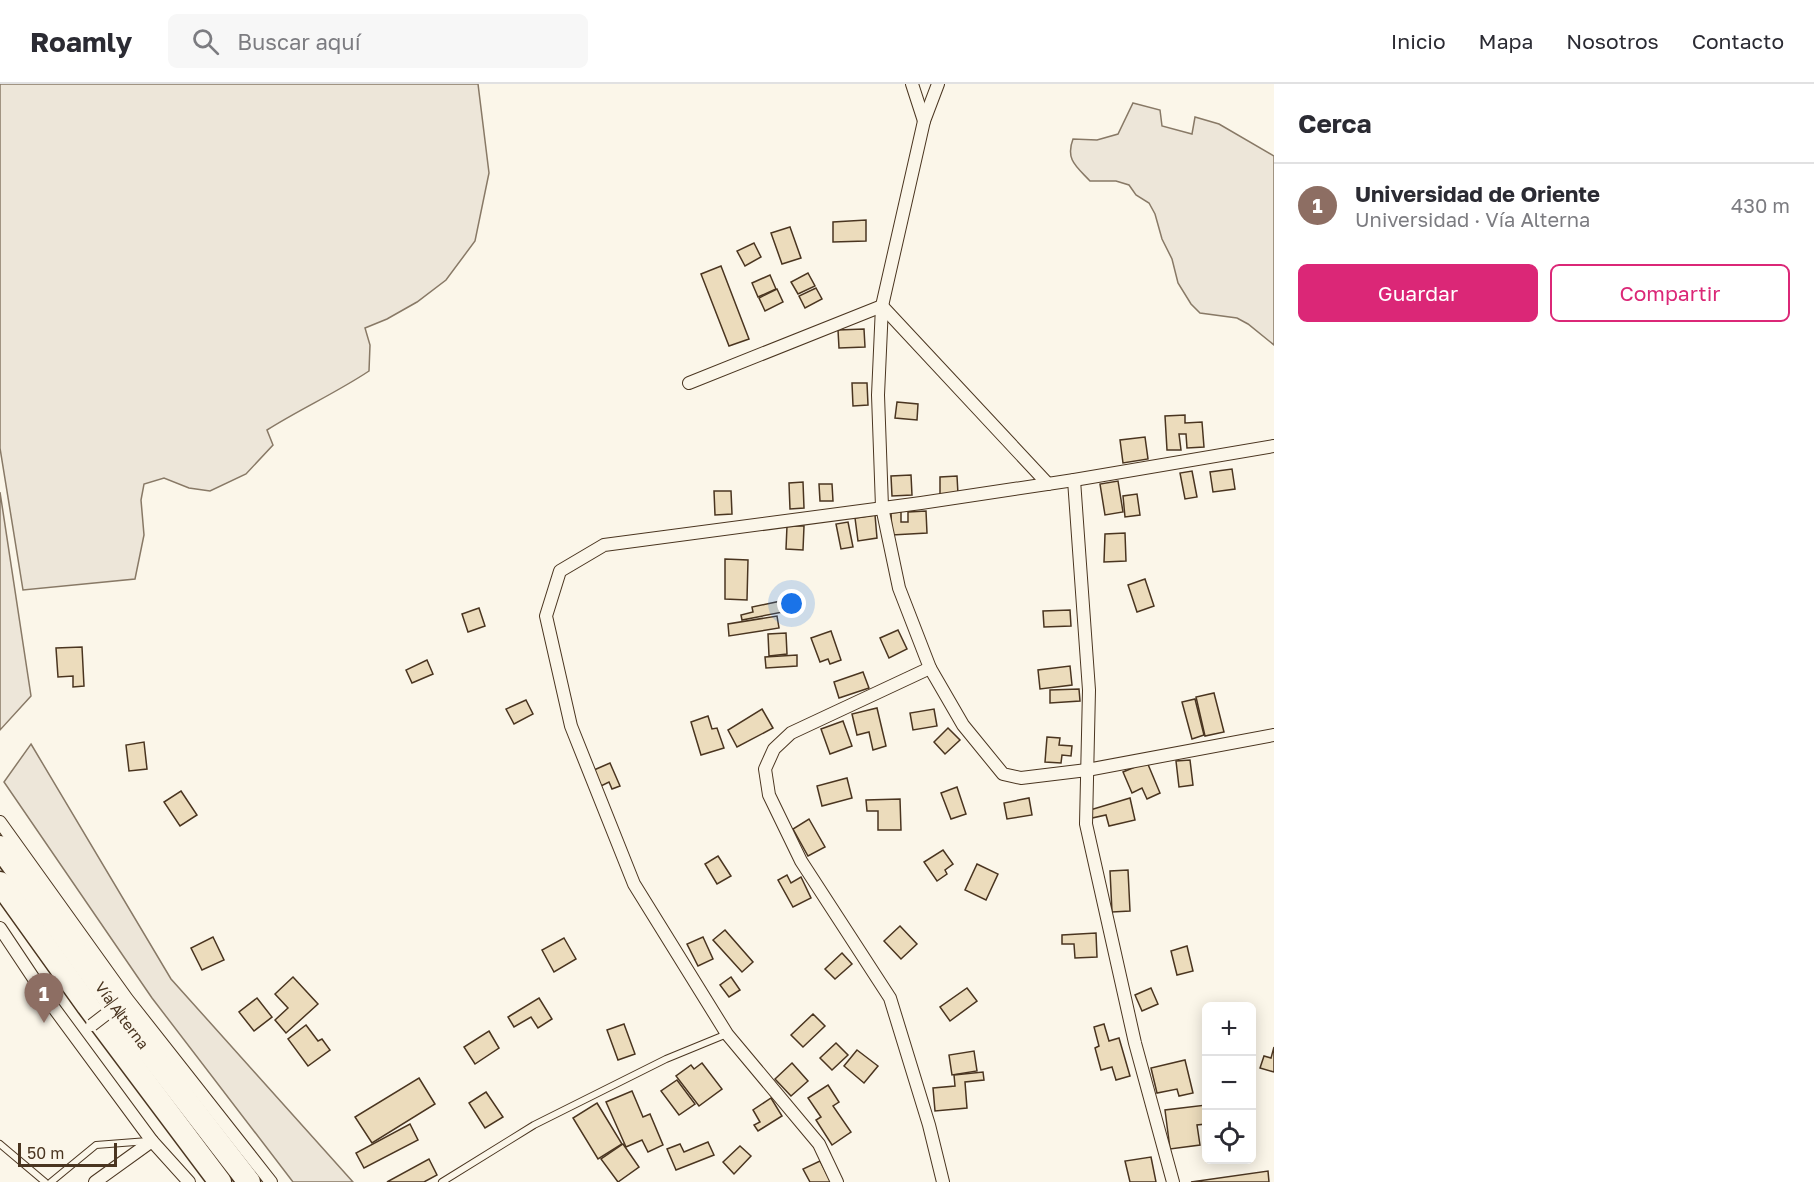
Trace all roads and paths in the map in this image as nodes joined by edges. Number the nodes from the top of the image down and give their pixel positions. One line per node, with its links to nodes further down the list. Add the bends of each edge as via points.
1 (912, 84): 3 (street)
2 (938, 84): 3 (street)
3 (924, 122): 4 (street)
4 (882, 306): 5 (street); 8 (street); 9 (street, via 878,395)
5 (688, 383)
6 (1274, 446): 7 (street)
7 (1074, 480): 8 (street); 12 (street, via 1089,690)
8 (1048, 484): 9 (street)
9 (882, 507): 10 (street, via 899,588); 18 (street, via 604,545 560,571 546,616 571,726 634,884)
10 (930, 668): 12 (street, via 963,725 1003,774 1021,778); 31 (street, via 791,733 774,749 765,769 769,795 801,861 890,998)
11 (1274, 735): 12 (street)
12 (1087, 770): 32 (street, via 1086,824 1135,1043)
13 (0, 822): 17 (street)
14 (0, 847): 27 (highway, Vía Alterna, via 128,1025)
15 (0, 883): 26 (highway, Vía Alterna)
16 (0, 928): 19 (street)
17 (124, 1001): 19 (street, bridge); 28 (street)
18 (727, 1034): 29 (lane, via 666,1059 534,1125); 30 (street, via 819,1144)
19 (76, 1037): 20 (street)
20 (152, 1141): 23 (lane, via 96,1145); 24 (street); 25 (street)
21 (0, 1144): 22 (lane)
22 (45, 1182)
23 (51, 1182)
24 (95, 1182)
25 (189, 1182)
26 (220, 1182)
27 (249, 1182)
28 (271, 1182)
29 (441, 1182)
30 (837, 1182)
31 (943, 1182)
32 (1173, 1182)

